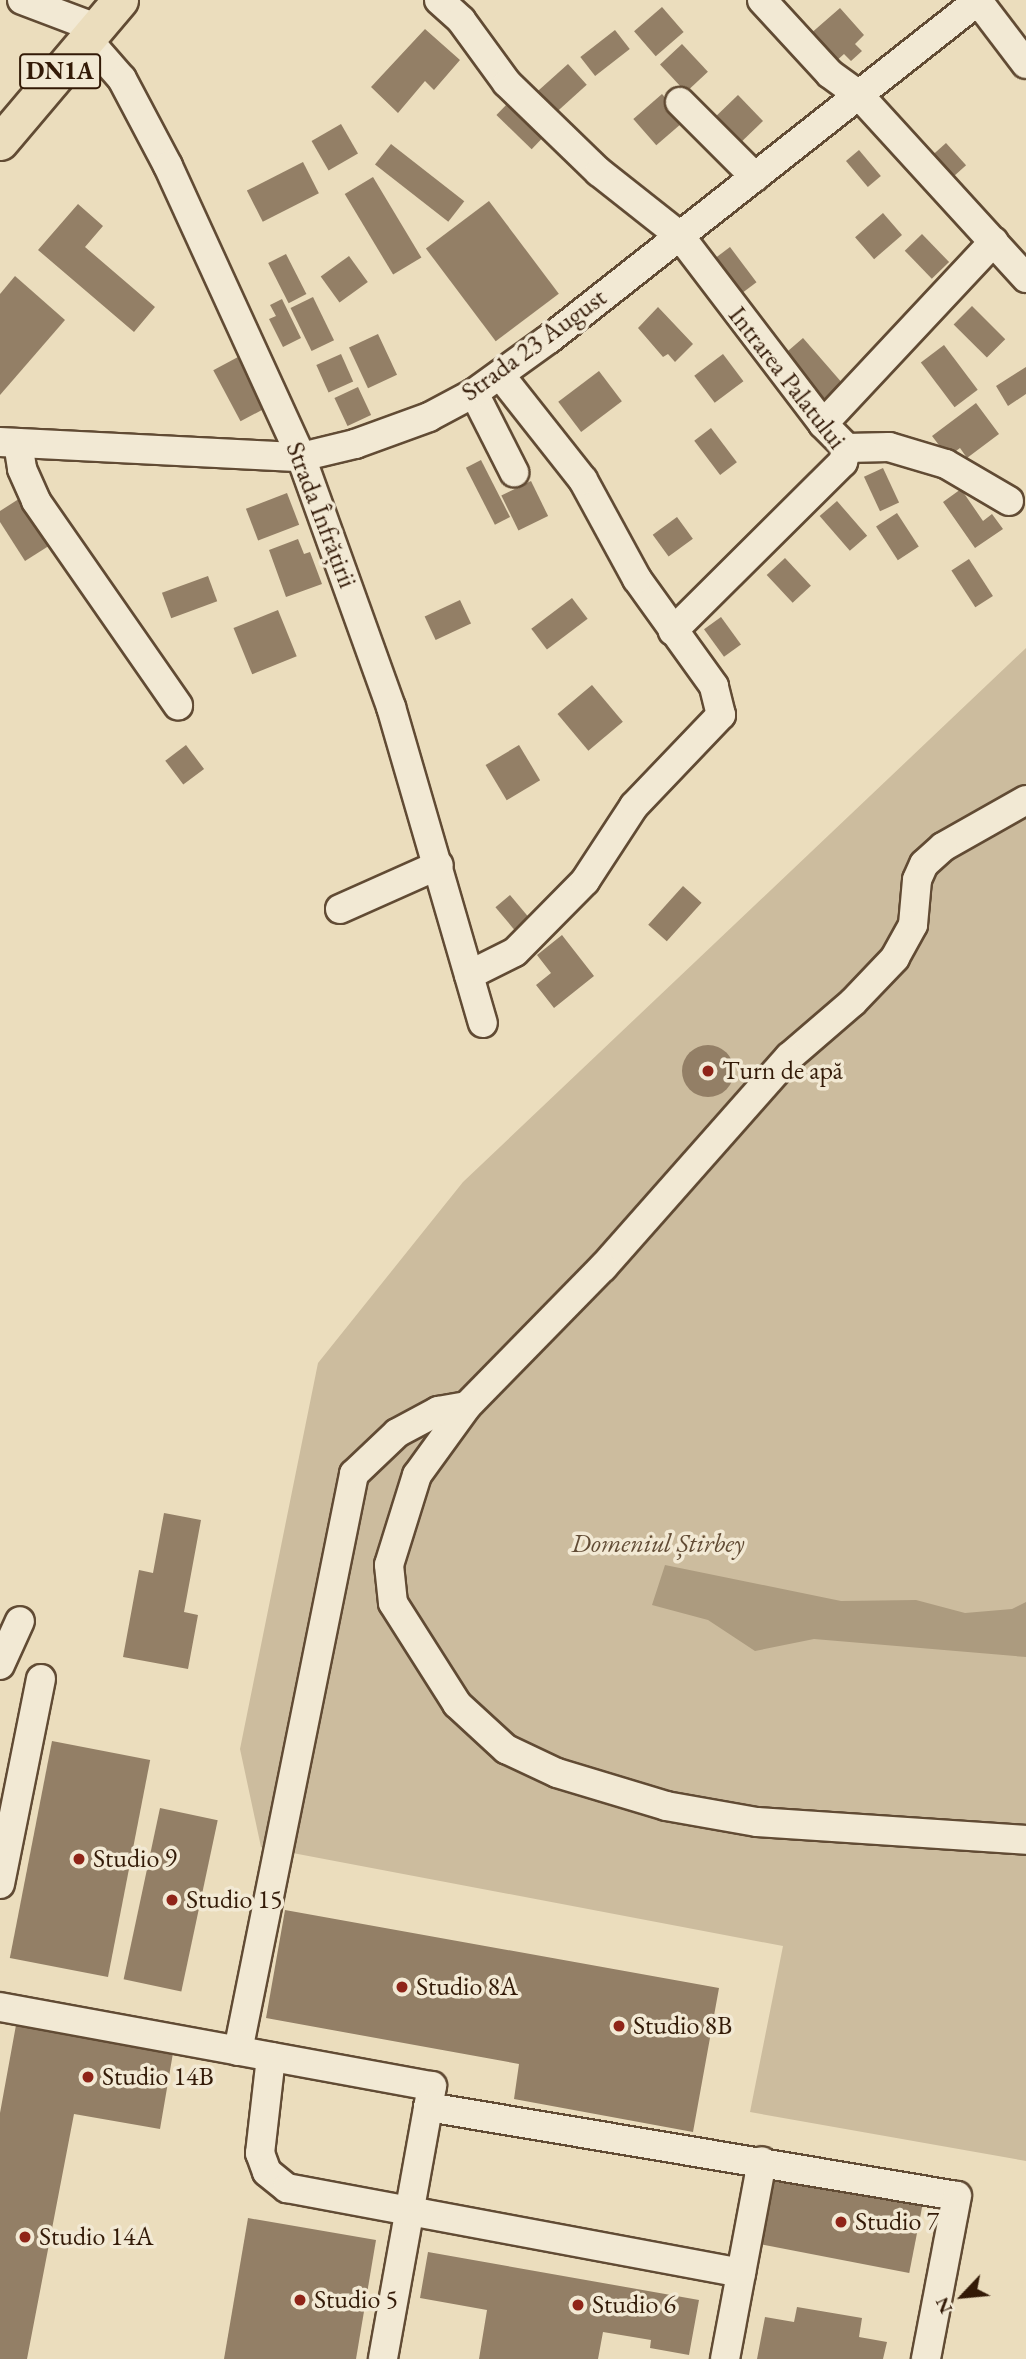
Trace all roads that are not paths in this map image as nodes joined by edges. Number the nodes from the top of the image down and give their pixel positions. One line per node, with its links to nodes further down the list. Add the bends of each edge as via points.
1 (22, 0): 6 (street, Strada Înfrățirii)
2 (120, 0): 6 (main road, DN1A)
3 (439, 0): 12 (street, Intrarea Palatului, via 461,20 507,83 599,172)
4 (762, 0): 8 (street, via 830,74)
5 (978, 1): 7 (street); 8 (street, Strada 23 August)
6 (91, 33): 10 (main road, DN1A); 20 (street, Strada Înfrățirii, via 122,79 168,166)
7 (1026, 64)
8 (859, 95): 11 (street, Strada 23 August); 13 (street)
9 (680, 102): 11 (street)
10 (0, 142)
11 (755, 177): 12 (street, Strada 23 August)
12 (680, 236): 15 (street, Strada 23 August); 17 (street, Intrarea Palatului)
13 (994, 241): 14 (street); 17 (street)
14 (1026, 278)
15 (500, 375): 16 (street, Strada 23 August); 23 (street, via 583,480 637,579)
16 (474, 393): 20 (street, Strada 23 August, via 387,433); 21 (street)
17 (823, 424): 19 (street, Intrarea Palatului)
18 (9, 443): 20 (street, Strada 23 August); 24 (street, via 36,501)
19 (847, 448): 22 (street, via 889,447 946,464); 23 (street, Intrarea Palatului, via 843,462)
20 (300, 457): 26 (street, Strada Înfrățirii, via 386,694)
21 (514, 472)
22 (1009, 501)
23 (673, 631): 28 (street, via 721,701 714,726 635,806 585,881 547,920 515,951)
24 (178, 705)
25 (1026, 800): 30 (street, via 943,847 924,864 917,880 913,925 895,958 789,1057 603,1267)
26 (439, 865): 27 (street); 28 (street, Strada Înfrățirii)
27 (340, 909)
28 (469, 975): 29 (street, Strada Înfrățirii)
29 (482, 1023)
30 (467, 1406): 34 (street, via 417,1475 388,1565 393,1603 457,1704 506,1749 557,1773 666,1806 757,1822); 37 (street, via 438,1411 397,1433 354,1474)
31 (20, 1621): 32 (street)
32 (0, 1665)
33 (41, 1679): 35 (street)
34 (1026, 1840)
35 (0, 1884)
36 (0, 2007): 37 (street)
37 (238, 2050): 38 (street)
38 (271, 2056): 39 (street, via 432,2086); 41 (street, via 260,2153 267,2172 287,2189)
39 (428, 2107): 40 (street); 41 (street)
40 (762, 2161): 42 (street); 45 (street, via 957,2196)
41 (409, 2215): 42 (street); 43 (street)
42 (741, 2273): 44 (street)
43 (383, 2359)
44 (725, 2359)
45 (926, 2359)

